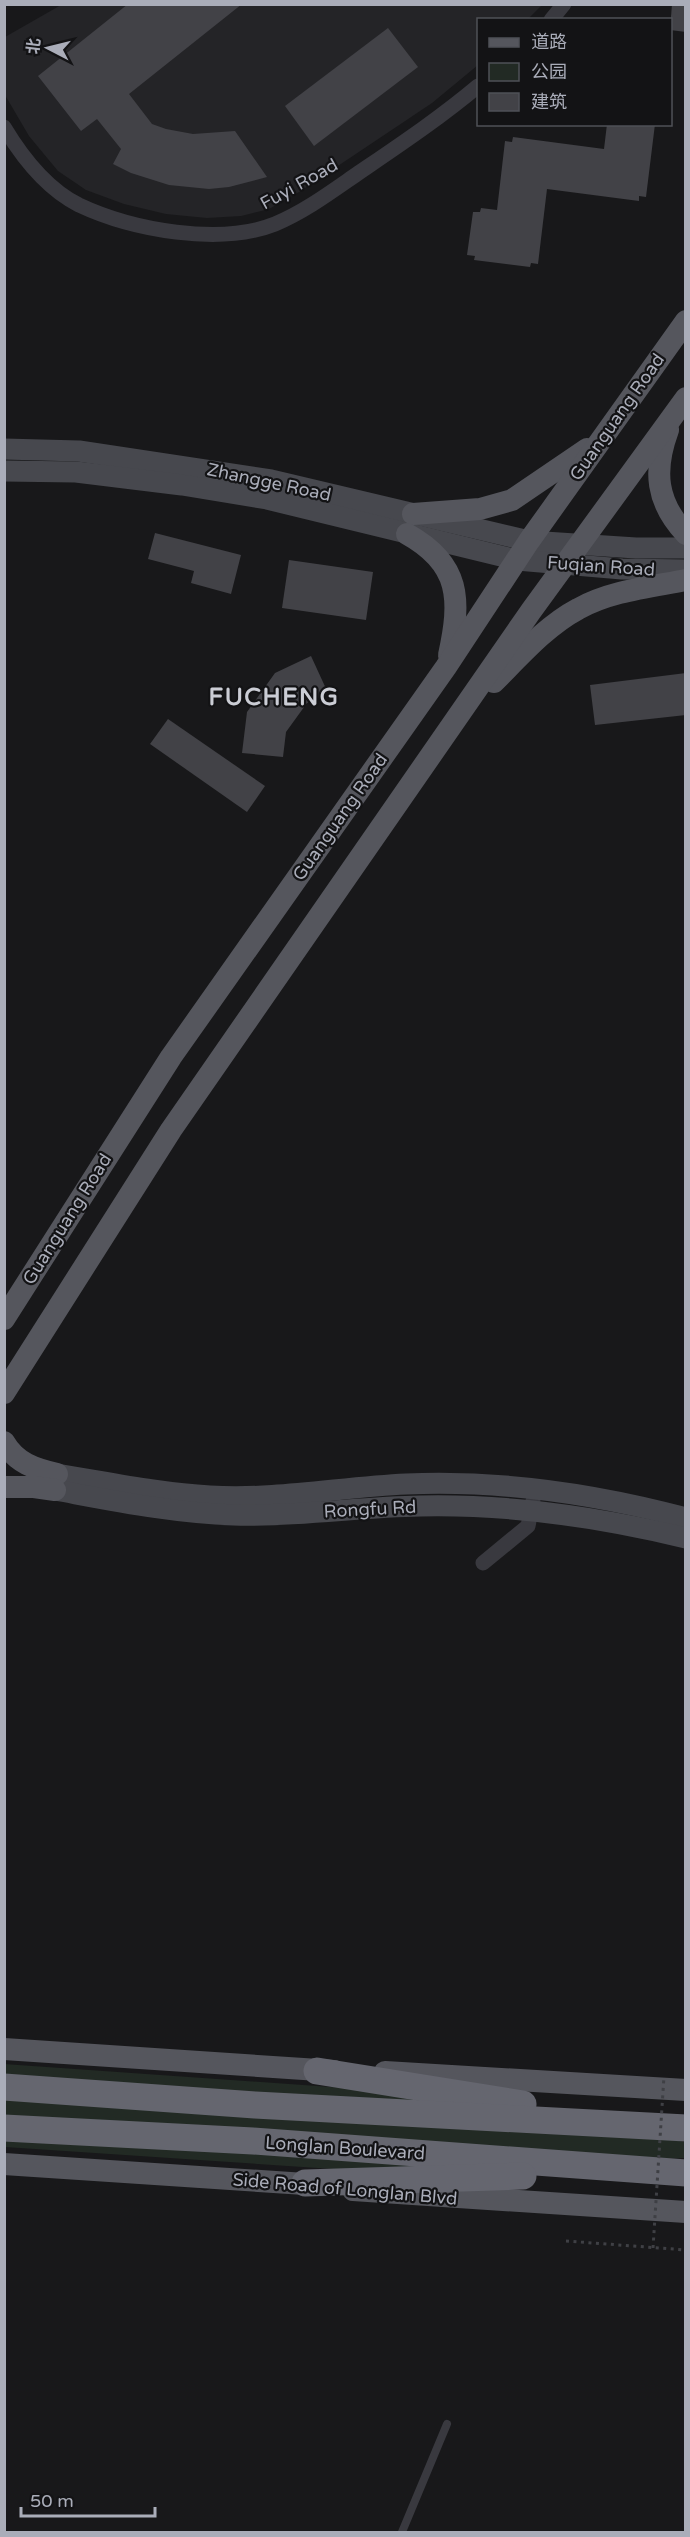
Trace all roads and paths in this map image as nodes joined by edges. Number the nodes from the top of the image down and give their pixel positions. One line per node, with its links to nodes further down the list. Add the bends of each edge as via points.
1 (564, 4): 2 (street)
2 (552, 18)
3 (477, 87): 4 (street, Fuyi Road, via 442,116 308,207 274,224 244,231 207,234 163,230 120,220 78,204 48,183 15,146)
4 (4, 127)
5 (686, 321): 7 (main road, Guanguang Road)
6 (679, 407): 11 (main road, via 662,459 661,488 666,511); 13 (main road)
7 (599, 441): 10 (main road, via 512,500); 12 (main road, Guanguang Road)
8 (4, 449): 10 (main road, Zhangge Road, via 78,451 271,480)
9 (4, 471): 10 (main road, Zhangge Road, via 76,472 193,487)
10 (410, 524): 12 (main road, Zhangge Road); 15 (main road, Zhangge Road); 19 (main road, via 444,563 454,584 457,606)
11 (686, 534)
12 (529, 541): 13 (main road, Fuqian Road); 15 (main road, Guanguang Road)
13 (580, 543): 14 (main road, Fuqian Road); 16 (main road)
14 (686, 548)
15 (516, 560): 16 (main road, Fuqian Road); 19 (main road, Guanguang Road)
16 (564, 564): 17 (main road, Fuqian Road); 20 (main road)
17 (686, 570)
18 (686, 580): 20 (main road, via 616,594 578,608 545,632)
19 (446, 668): 21 (main road, Guanguang Road, via 171,1057)
20 (456, 718): 22 (main road, via 171,1130)
21 (4, 1319)
22 (4, 1393)
23 (4, 1442): 24 (main road, via 23,1463)
24 (56, 1482): 25 (main road); 26 (main road, Rongfu Rd, via 146,1507 236,1515)
25 (4, 1487)
26 (533, 1501): 27 (main road, Rongfu Rd, via 633,1505); 28 (main road, Rongfu Rd); 29 (street, via 528,1526)
27 (686, 1518)
28 (686, 1538)
29 (483, 1563)
30 (4, 2049): 31 (main road)
31 (317, 2071): 34 (main road); 35 (highway)
32 (664, 2076): 42 (path, bridge)
33 (4, 2087): 35 (highway, Longlan Boulevard)
34 (686, 2090)
35 (678, 2127)
36 (4, 2128): 38 (highway, Longlan Boulevard, via 253,2141)
37 (4, 2164): 39 (main road, Side Road of Longlan Blvd)
38 (677, 2172): 39 (highway)
39 (305, 2183): 40 (main road, Side Road of Longlan Blvd, via 382,2194)
40 (686, 2212)
41 (566, 2241): 42 (path)
42 (653, 2248): 43 (path)
43 (686, 2250)
44 (447, 2424): 45 (lane)
45 (402, 2532)

